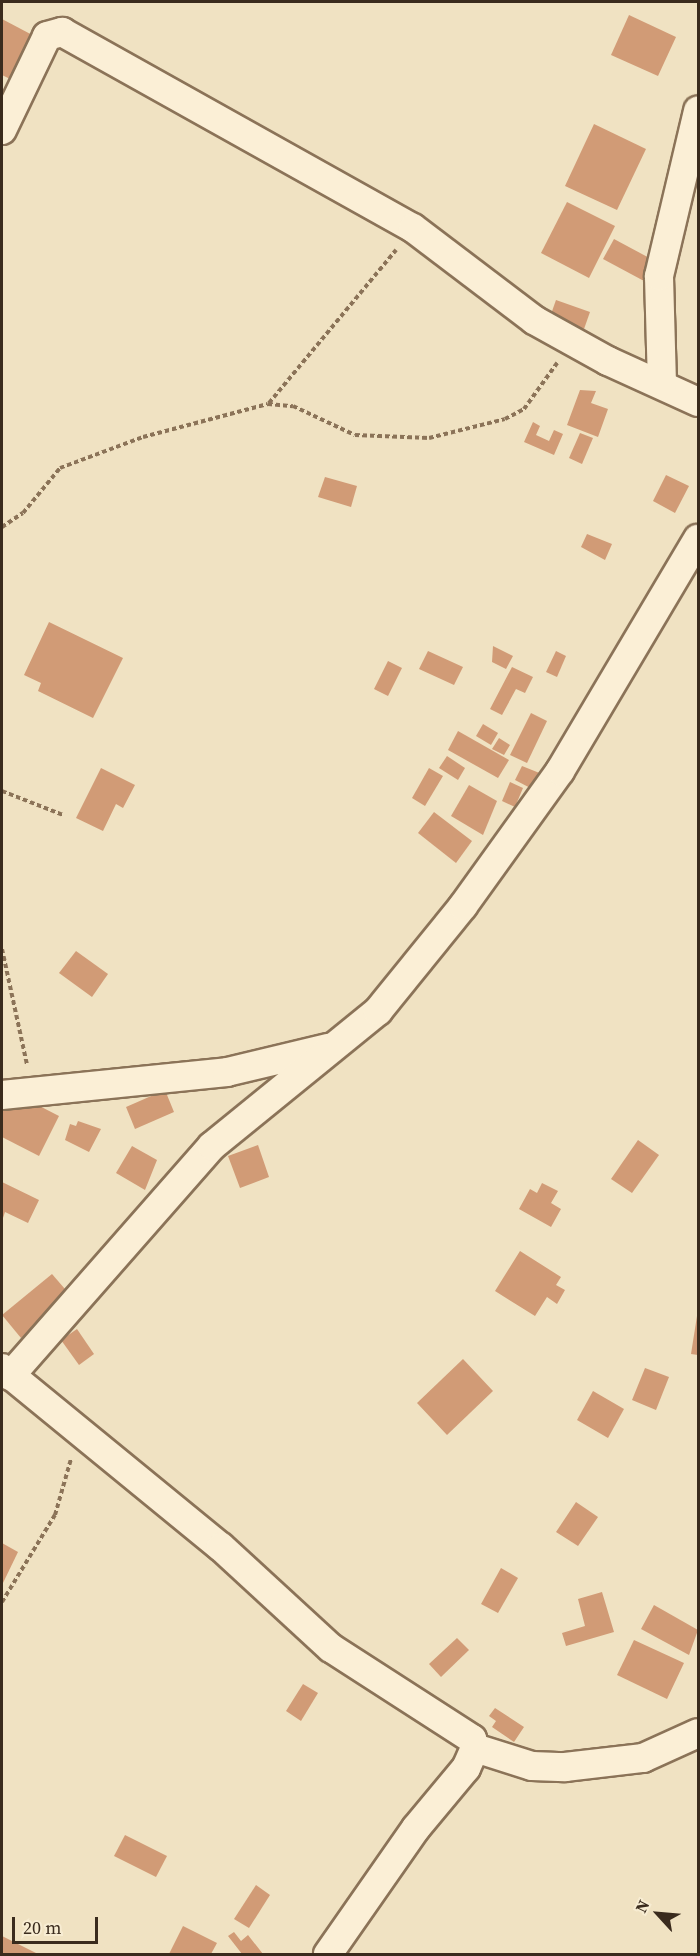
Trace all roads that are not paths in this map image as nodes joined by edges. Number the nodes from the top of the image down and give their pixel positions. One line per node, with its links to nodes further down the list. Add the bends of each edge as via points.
1 (699, 111): 3 (street, via 659,276)
2 (2, 130): 3 (street, via 47,36 62,32 412,228 501,297 572,340)
3 (662, 384): 4 (street)
4 (699, 402)
5 (699, 539): 6 (street, via 560,771 456,915 378,1011)
6 (336, 1046): 7 (street, via 227,1072); 8 (street, via 212,1146)
7 (2, 1095)
8 (6, 1372): 10 (street, via 221,1547 297,1621 461,1731)
9 (699, 1732): 10 (street, via 643,1758 583,1766 532,1766)
10 (475, 1748): 11 (street, via 466,1768 416,1828)
11 (328, 1954)

